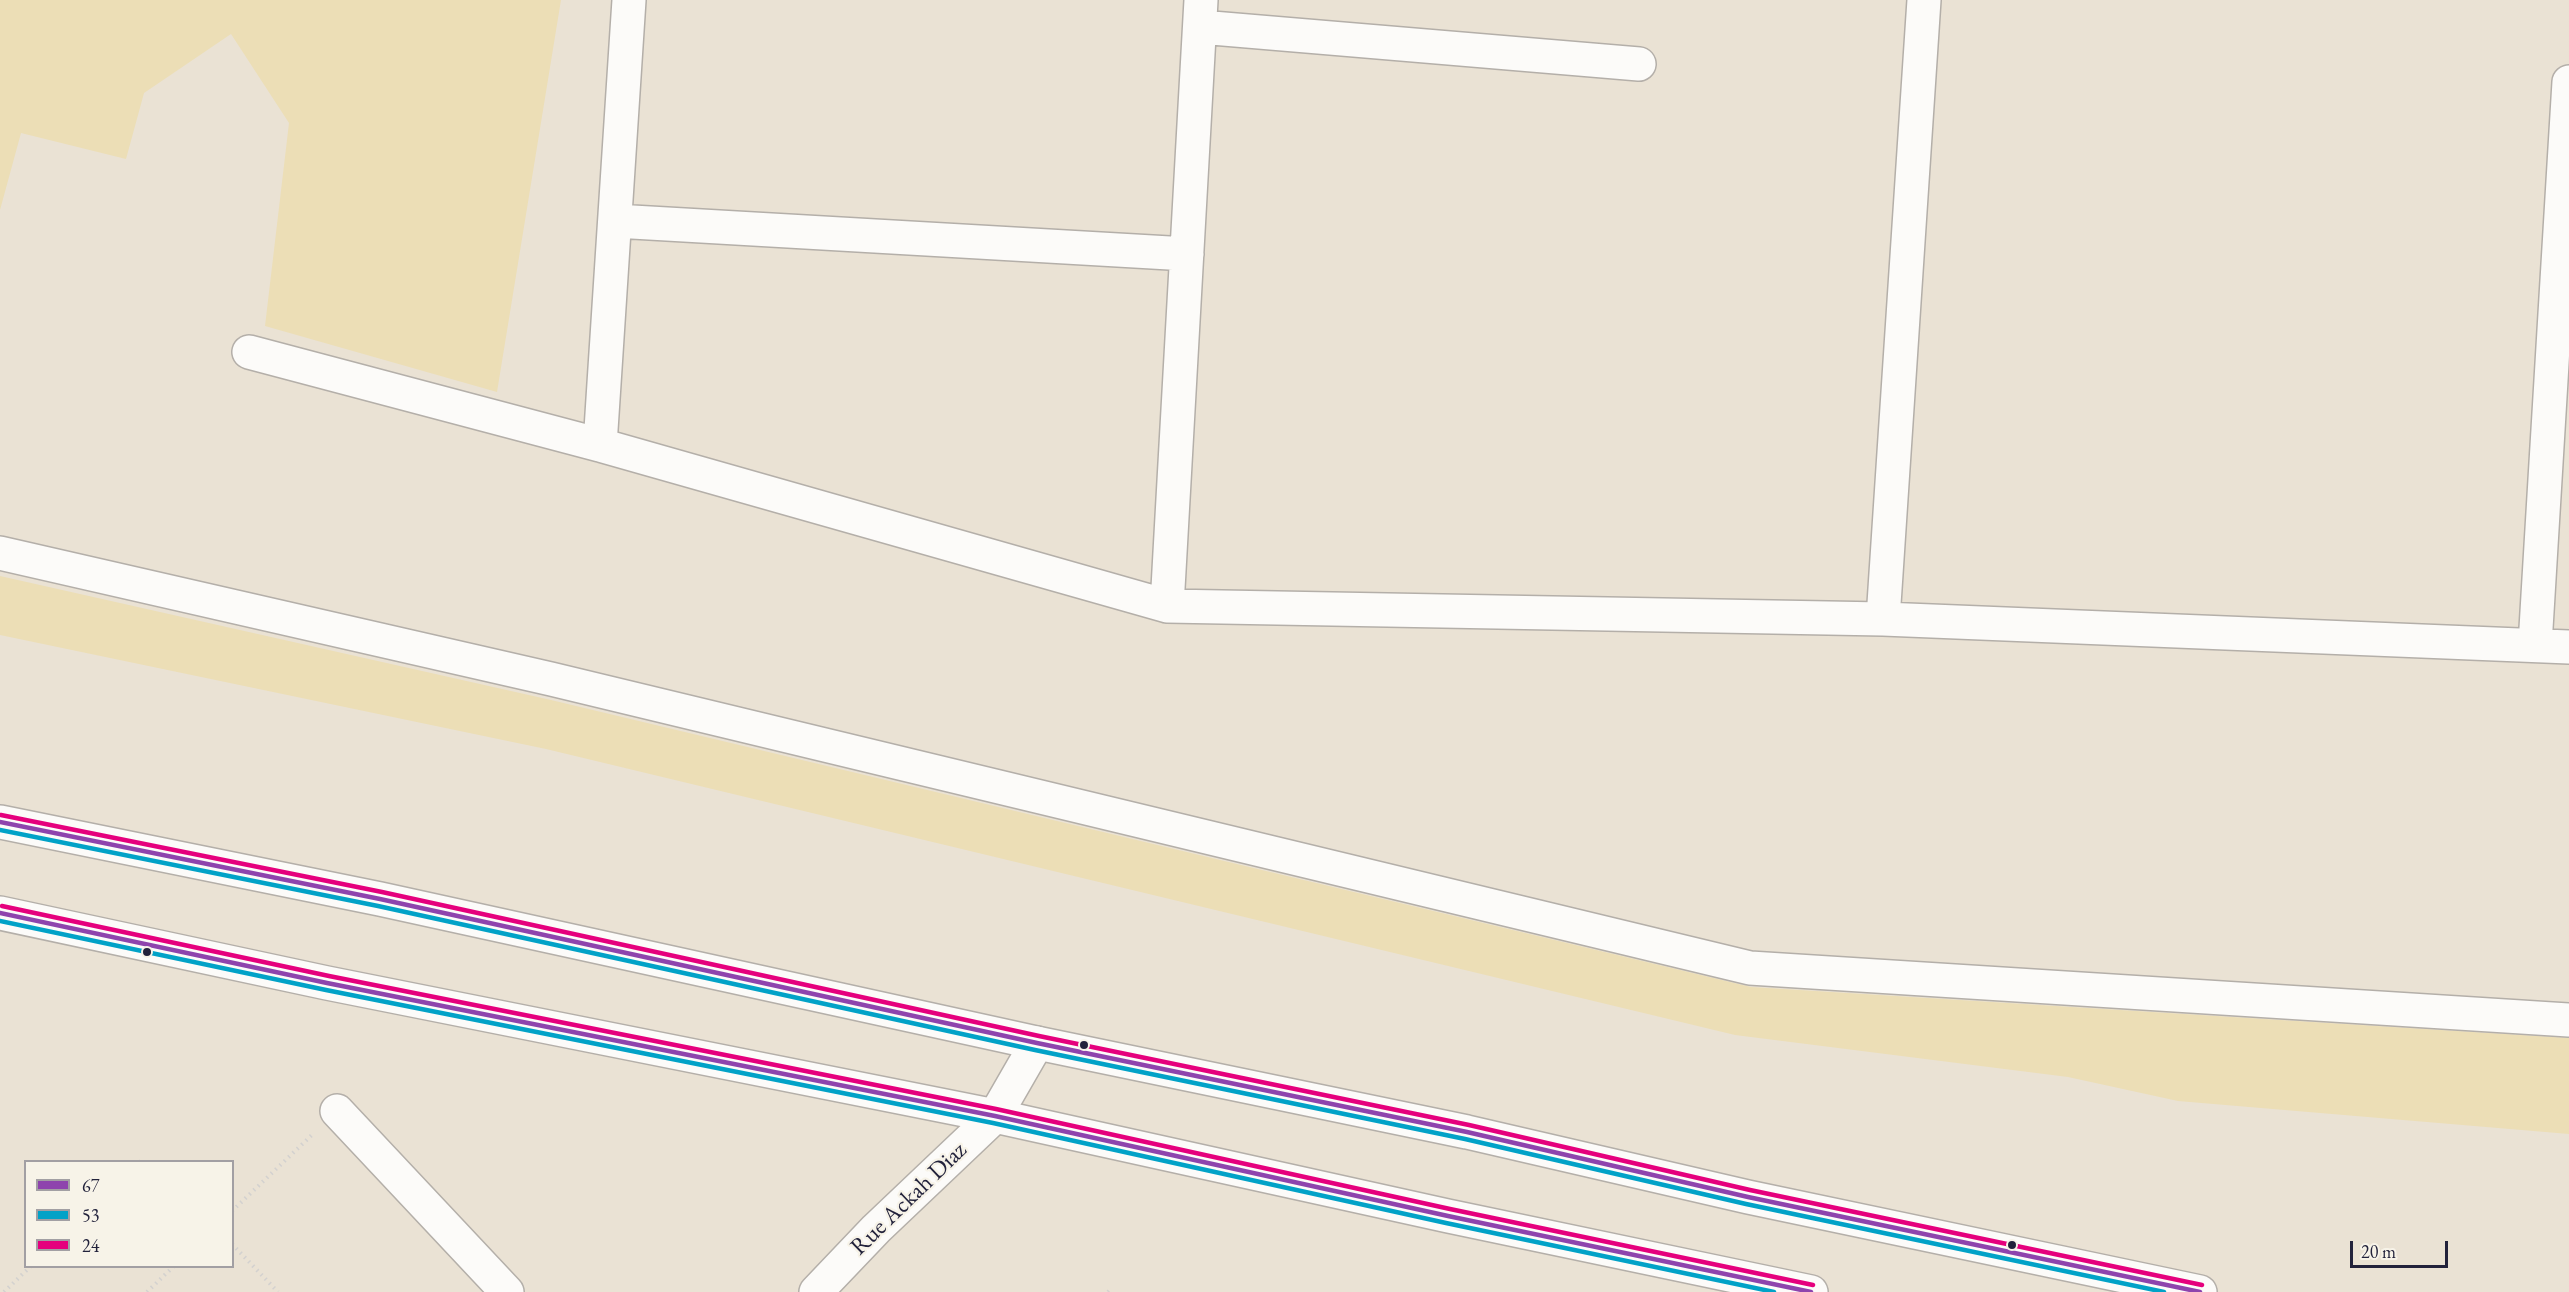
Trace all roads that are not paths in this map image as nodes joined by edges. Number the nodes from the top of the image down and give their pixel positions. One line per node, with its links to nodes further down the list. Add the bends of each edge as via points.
1 (629, 0): 6 (main road)
2 (1924, 0): 13 (main road)
3 (1200, 14): 4 (main road); 7 (main road)
4 (1639, 64)
5 (2569, 82): 8 (main road)
6 (615, 221): 7 (main road); 10 (main road)
7 (1186, 254): 12 (main road)
8 (2561, 340): 14 (main road)
9 (249, 352): 10 (main road)
10 (600, 446): 12 (main road)
11 (0, 553): 18 (main road, via 552,679 1750,968)
12 (1167, 606): 13 (main road)
13 (1883, 619): 14 (main road)
14 (2535, 645): 15 (main road)
15 (2569, 647)
16 (0, 822): 19 (main road, via 414,907)
17 (0, 914): 21 (main road)
18 (2569, 1020)
19 (1037, 1043): 21 (main road, Rue Ackah Diaz); 25 (main road)
20 (337, 1112): 22 (main road)
21 (995, 1116): 23 (main road, Rue Ackah Diaz); 24 (main road)
22 (507, 1292)
23 (816, 1292)
24 (1811, 1292)
25 (2200, 1292)

